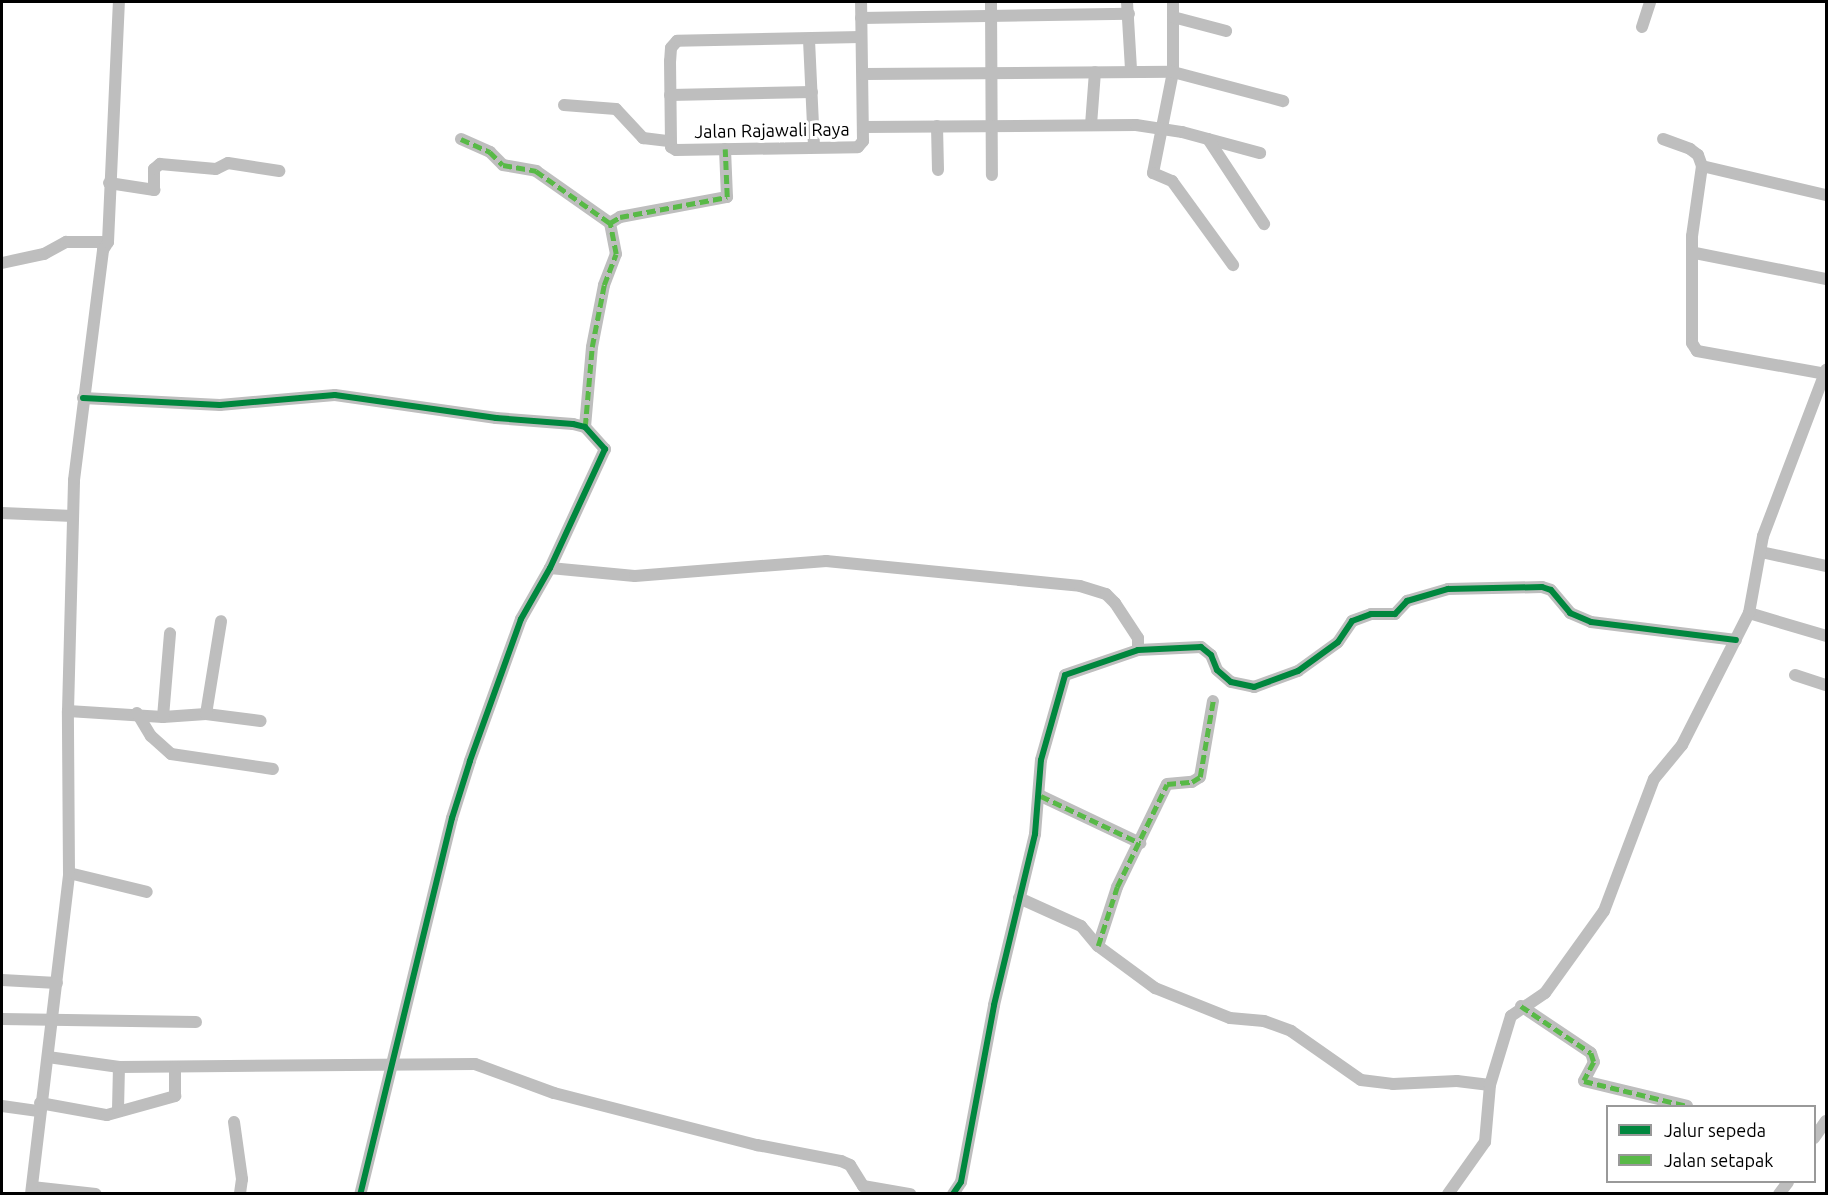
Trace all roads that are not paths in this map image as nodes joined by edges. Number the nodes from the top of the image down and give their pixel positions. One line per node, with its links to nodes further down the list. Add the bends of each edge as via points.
1 (119, 2): 39 (street)
2 (861, 2): 9 (street)
3 (991, 2): 8 (street)
4 (1173, 2): 7 (street)
5 (1650, 2): 10 (street)
6 (1128, 8): 8 (street); 14 (street)
7 (1173, 16): 11 (street); 16 (street)
8 (990, 17): 9 (street); 17 (street)
9 (861, 18): 12 (street)
10 (1642, 27)
11 (1226, 31)
12 (861, 37): 13 (street, Jalan Rajawali Raya); 18 (street)
13 (809, 40): 19 (street); 20 (street, Jalan Rajawali Raya, via 677,41 671,48)
14 (1131, 70): 15 (street); 16 (street)
15 (1095, 72): 17 (street); 24 (street)
16 (1173, 72): 21 (street); 27 (street)
17 (992, 73): 18 (street); 23 (street)
18 (863, 74): 26 (street)
19 (812, 92): 20 (street); 32 (street)
20 (670, 94): 31 (street, Jalan Rajawali Raya)
21 (1283, 101)
22 (564, 105): 31 (street, via 620,110 639,136)
23 (992, 125): 24 (street); 25 (street); 38 (street)
24 (1091, 125): 27 (street)
25 (937, 126): 26 (street); 36 (street)
26 (863, 127): 32 (street, Jalan Rajawali Raya, via 863,141 858,147)
27 (1165, 128): 29 (street); 46 (street, via 1154,176 1172,181)
28 (461, 139): 41 (street, via 490,152 503,165 536,171)
29 (1208, 139): 34 (street); 42 (street)
30 (1663, 139): 35 (street, via 1690,149 1698,155)
31 (669, 141): 33 (street, Jalan Rajawali Raya, via 676,150)
32 (814, 147): 33 (street, Jalan Rajawali Raya)
33 (725, 149): 41 (street, via 728,197 620,217)
34 (1260, 153)
35 (1702, 166): 40 (street); 44 (street, via 1692,236)
36 (938, 170)
37 (279, 171): 39 (street, via 228,163 216,169 160,165 154,169 154,190)
38 (992, 175)
39 (109, 183): 43 (street)
40 (1827, 195)
41 (610, 223): 50 (street, via 616,254 604,285 592,347)
42 (1264, 224)
43 (108, 242): 45 (street, via 66,242 44,254); 49 (street)
44 (1695, 253): 47 (street); 48 (street, via 1692,343 1697,351)
45 (2, 263)
46 (1233, 265)
47 (1827, 279)
48 (1826, 372): 53 (street, via 1763,537)
49 (83, 398): 50 (street, via 220,405 335,395); 52 (street)
50 (585, 427): 55 (street, via 605,449)
51 (2, 513): 52 (street)
52 (73, 516): 65 (street)
53 (1761, 552): 54 (street); 56 (street)
54 (1827, 566)
55 (550, 568): 61 (street, via 635,576 826,561 1080,586 1106,594 1115,603 1138,638); 84 (street, via 521,619 470,761 452,818)
56 (1749, 613): 59 (street); 60 (street)
57 (221, 621): 67 (street)
58 (170, 633): 68 (street)
59 (1827, 636)
60 (1736, 640): 61 (street, via 1591,622 1570,613 1551,590 1542,587 1448,589 1407,601 1395,614 1371,614 1352,621 1338,642 1298,671 1254,687 1231,681 1217,670 1211,655 1201,647); 79 (street, via 1682,745 1654,779 1604,911 1545,993)
61 (1138, 650): 71 (street, via 1065,675 1041,760)
62 (1795, 675): 63 (street)
63 (1827, 685)
64 (1213, 701): 72 (street, via 1200,777 1192,782 1167,784)
65 (68, 711): 66 (street); 73 (street)
66 (137, 713): 68 (street); 70 (street, via 151,736 171,754)
67 (206, 714): 68 (street); 69 (street)
68 (163, 717)
69 (261, 721)
70 (273, 769)
71 (1041, 796): 72 (street); 75 (street)
72 (1140, 843): 76 (street, via 1116,887)
73 (69, 873): 74 (street); 78 (street)
74 (147, 892)
75 (1019, 898): 76 (street, via 1082,926); 102 (street, via 993,1005 961,1182)
76 (1098, 946): 87 (street, via 1155,988 1230,1018 1264,1021 1291,1031 1361,1080)
77 (2, 980): 78 (street)
78 (57, 983): 81 (street)
79 (1521, 1006): 87 (street, via 1508,1024); 88 (street, via 1591,1053 1594,1062 1584,1081)
80 (2, 1018): 81 (street)
81 (52, 1022): 82 (street); 83 (street)
82 (196, 1022)
83 (48, 1057): 85 (street); 90 (street)
84 (392, 1065): 86 (street); 95 (street, via 475,1064 577,1099 757,1145 841,1161 850,1165); 99 (street)
85 (119, 1067): 86 (street); 91 (street)
86 (175, 1067): 91 (street, via 176,1096)
87 (1490, 1085): 103 (street, via 1485,1142)
88 (1680, 1105)
89 (2, 1106): 90 (street)
90 (40, 1107): 91 (street, via 107,1115); 96 (street)
91 (118, 1110)
92 (1827, 1121): 94 (street)
93 (234, 1122): 98 (street, via 242,1179)
94 (1816, 1137)
95 (857, 1180): 100 (street); 101 (street, via 872,1189)
96 (31, 1190): 97 (street)
97 (96, 1194)
98 (240, 1194)
99 (360, 1194)
100 (856, 1194)
101 (910, 1194)
102 (953, 1194)
103 (1448, 1194)

